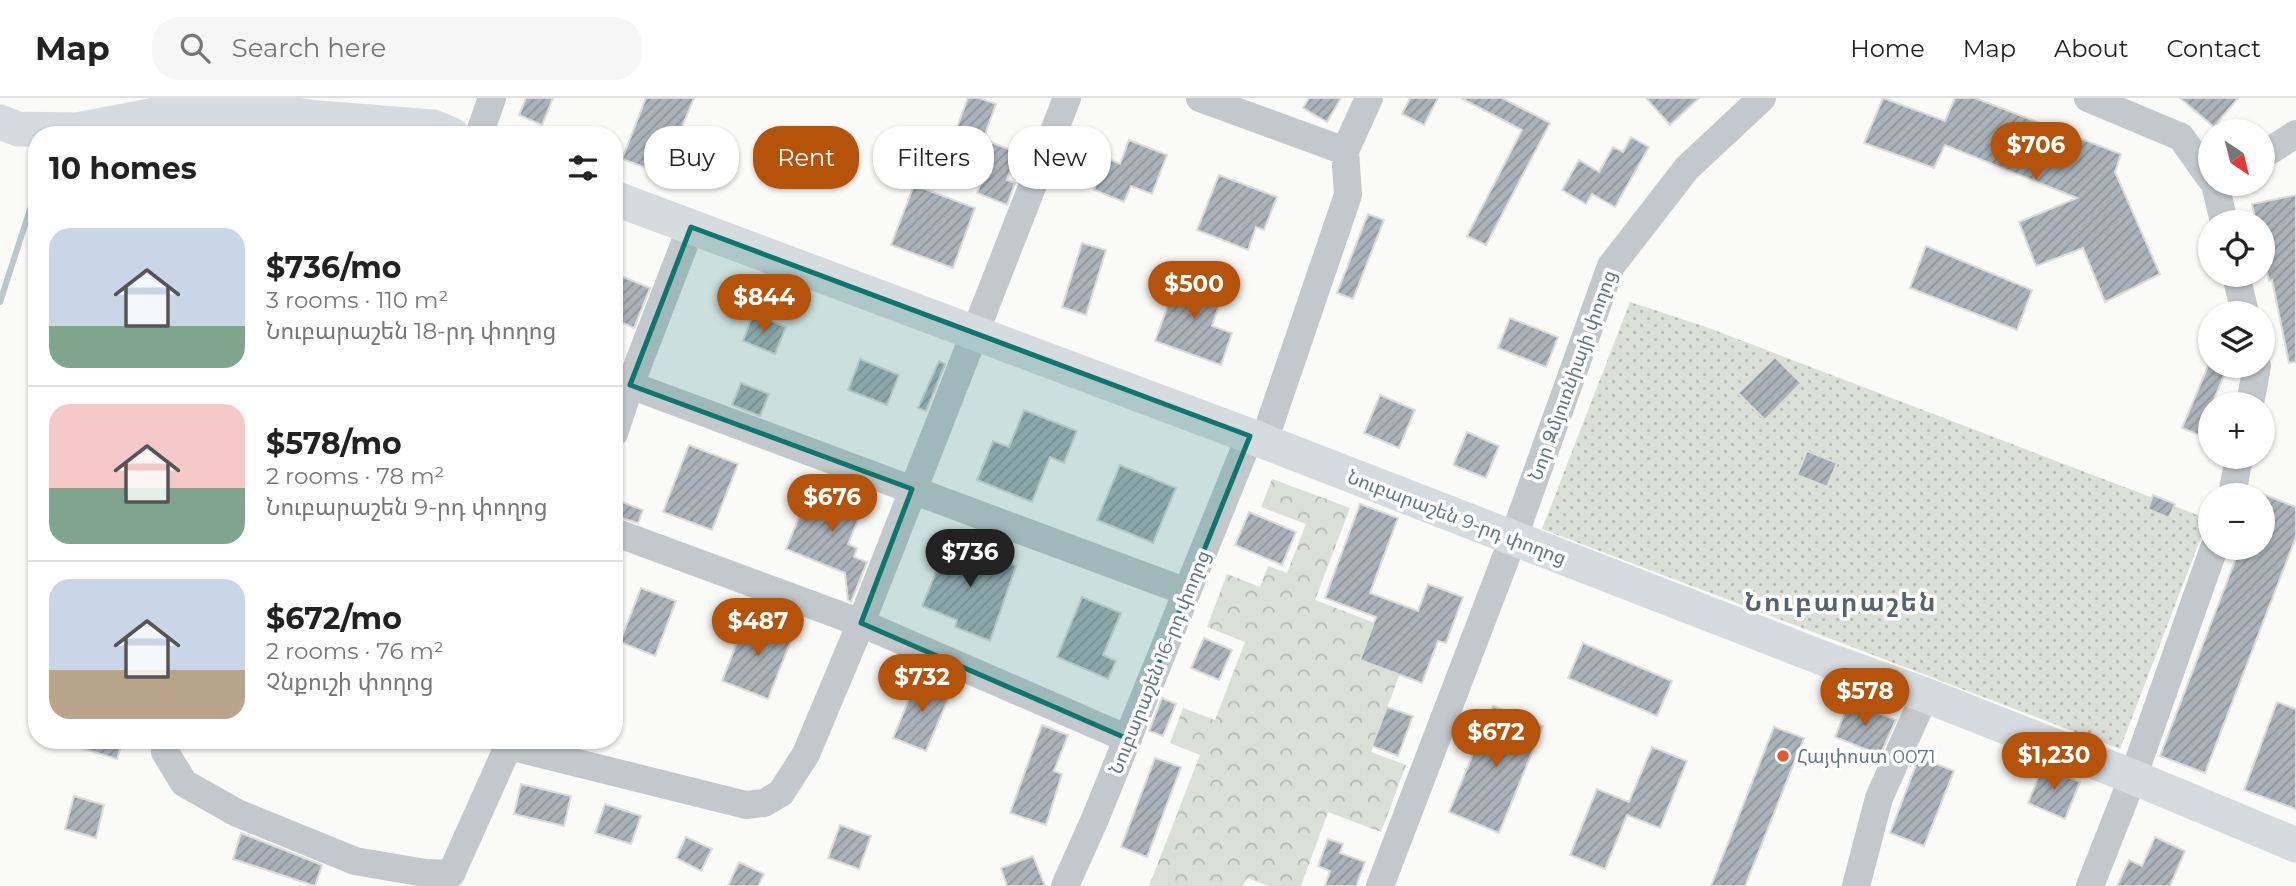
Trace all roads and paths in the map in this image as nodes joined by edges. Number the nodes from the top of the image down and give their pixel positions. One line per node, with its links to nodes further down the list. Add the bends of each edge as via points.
1 (492, 98): 11 (street)
2 (1067, 98): 19 (street)
3 (1200, 98): 15 (street)
4 (1369, 98): 15 (street)
5 (1762, 98): 25 (street, Նոր Զմյուռնիայի փողոց, via 1687,168 1611,266)
6 (2088, 98): 16 (street, via 2181,137)
7 (312, 117): 9 (main road, via 249,109 171,112); 10 (main road)
8 (0, 122): 12 (main road)
9 (98, 126)
10 (388, 126)
11 (482, 126)
12 (28, 129)
13 (2296, 134): 14 (street)
14 (2275, 147)
15 (1345, 151): 22 (street, Նուբարաշեն 16-րդ փողոց, via 1348,195)
16 (2198, 161)
17 (623, 202): 18 (main road, Նուբարաշեն 9-րդ փողոց)
18 (691, 228): 19 (main road, Նուբարաշեն 9-րդ փողոց); 20 (street)
19 (976, 332): 22 (main road, Նուբարաշեն 9-րդ փողոց); 23 (street)
20 (630, 385): 21 (street); 23 (street)
21 (623, 406)
22 (1257, 439): 25 (main road, Նուբարաշեն 9-րդ փողոց); 27 (street, Նուբարաշեն 16-րդ փողոց)
23 (912, 489): 27 (street); 28 (street)
24 (623, 535): 28 (street)
25 (1513, 539): 29 (main road, Նուբարաշեն 9-րդ փողոց); 39 (street, Նոր Զմյուռնիայի փողոց)
26 (2210, 560): 34 (street)
27 (1187, 592): 30 (street, Նուբարաշեն 16-րդ փողոց)
28 (861, 623): 30 (street); 33 (street, via 806,754 781,793 764,803 746,805)
29 (1925, 695): 34 (main road, Նուբարաշեն 9-րդ փողոց); 40 (street, via 1880,798)
30 (1128, 740): 38 (street, Նուբարաշեն 16-րդ փողոց)
31 (166, 749): 32 (street, via 184,783 237,813 355,862 451,874)
32 (507, 749)
33 (533, 749)
34 (2133, 777): 35 (main road, Նուբարաշեն 9-րդ փողոց); 41 (street)
35 (2296, 845)
36 (371, 879): 37 (street)
37 (405, 886)
38 (1065, 886)
39 (1380, 886)
40 (1856, 886)
41 (2090, 886)

